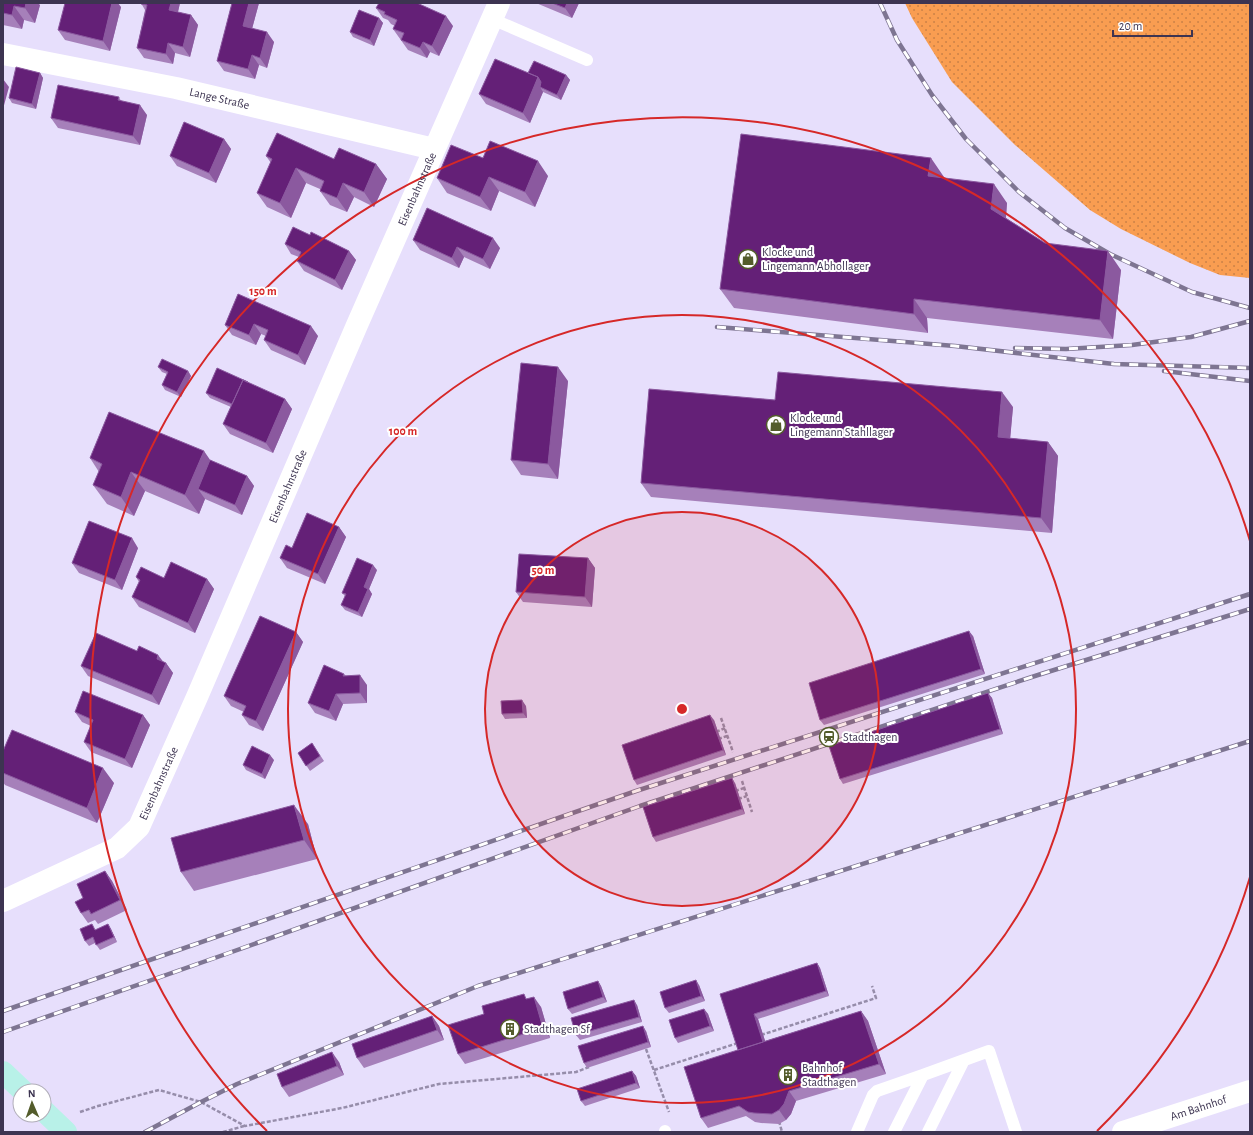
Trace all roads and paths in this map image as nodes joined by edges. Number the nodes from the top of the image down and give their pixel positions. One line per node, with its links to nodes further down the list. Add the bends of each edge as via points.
1 (495, 11): 3 (lane); 4 (street, Eisenbahnstraße)
2 (3, 54): 4 (street, Lange Straße, via 176,88)
3 (587, 60)
4 (434, 149): 17 (street, Eisenbahnstraße, via 198,697 138,827 117,848)
5 (721, 718): 6 (path)
6 (725, 728): 7 (path); 8 (path)
7 (710, 734)
8 (728, 736): 9 (path); 10 (path)
9 (716, 740)
10 (733, 752)
11 (742, 781): 12 (path)
12 (744, 788): 13 (path); 14 (path)
13 (730, 793)
14 (746, 796): 15 (path); 16 (path)
15 (735, 800)
16 (752, 812)
17 (3, 901)
18 (872, 986): 19 (path, via 876,998)
19 (756, 1037)
20 (743, 1041): 24 (path)
21 (639, 1051): 24 (path, via 646,1049)
22 (964, 1060): 26 (lane); 39 (lane); 40 (lane, via 989,1051)
23 (594, 1066): 33 (path, via 576,1072 439,1084 342,1108)
24 (654, 1070): 30 (path)
25 (3, 1072): 27 (main road)
26 (923, 1075): 37 (lane, via 877,1091); 38 (lane)
27 (15, 1083)
28 (1250, 1091): 41 (street, Am Bahnhof)
29 (98, 1106): 33 (path, via 159,1090 201,1102)
30 (670, 1115)
31 (777, 1116): 36 (path)
32 (52, 1119): 34 (main road)
33 (245, 1126): 35 (path)
34 (66, 1132)
35 (222, 1132)
36 (782, 1132)
37 (857, 1132)
38 (894, 1132)
39 (928, 1132)
40 (1016, 1132)
41 (1123, 1132)

